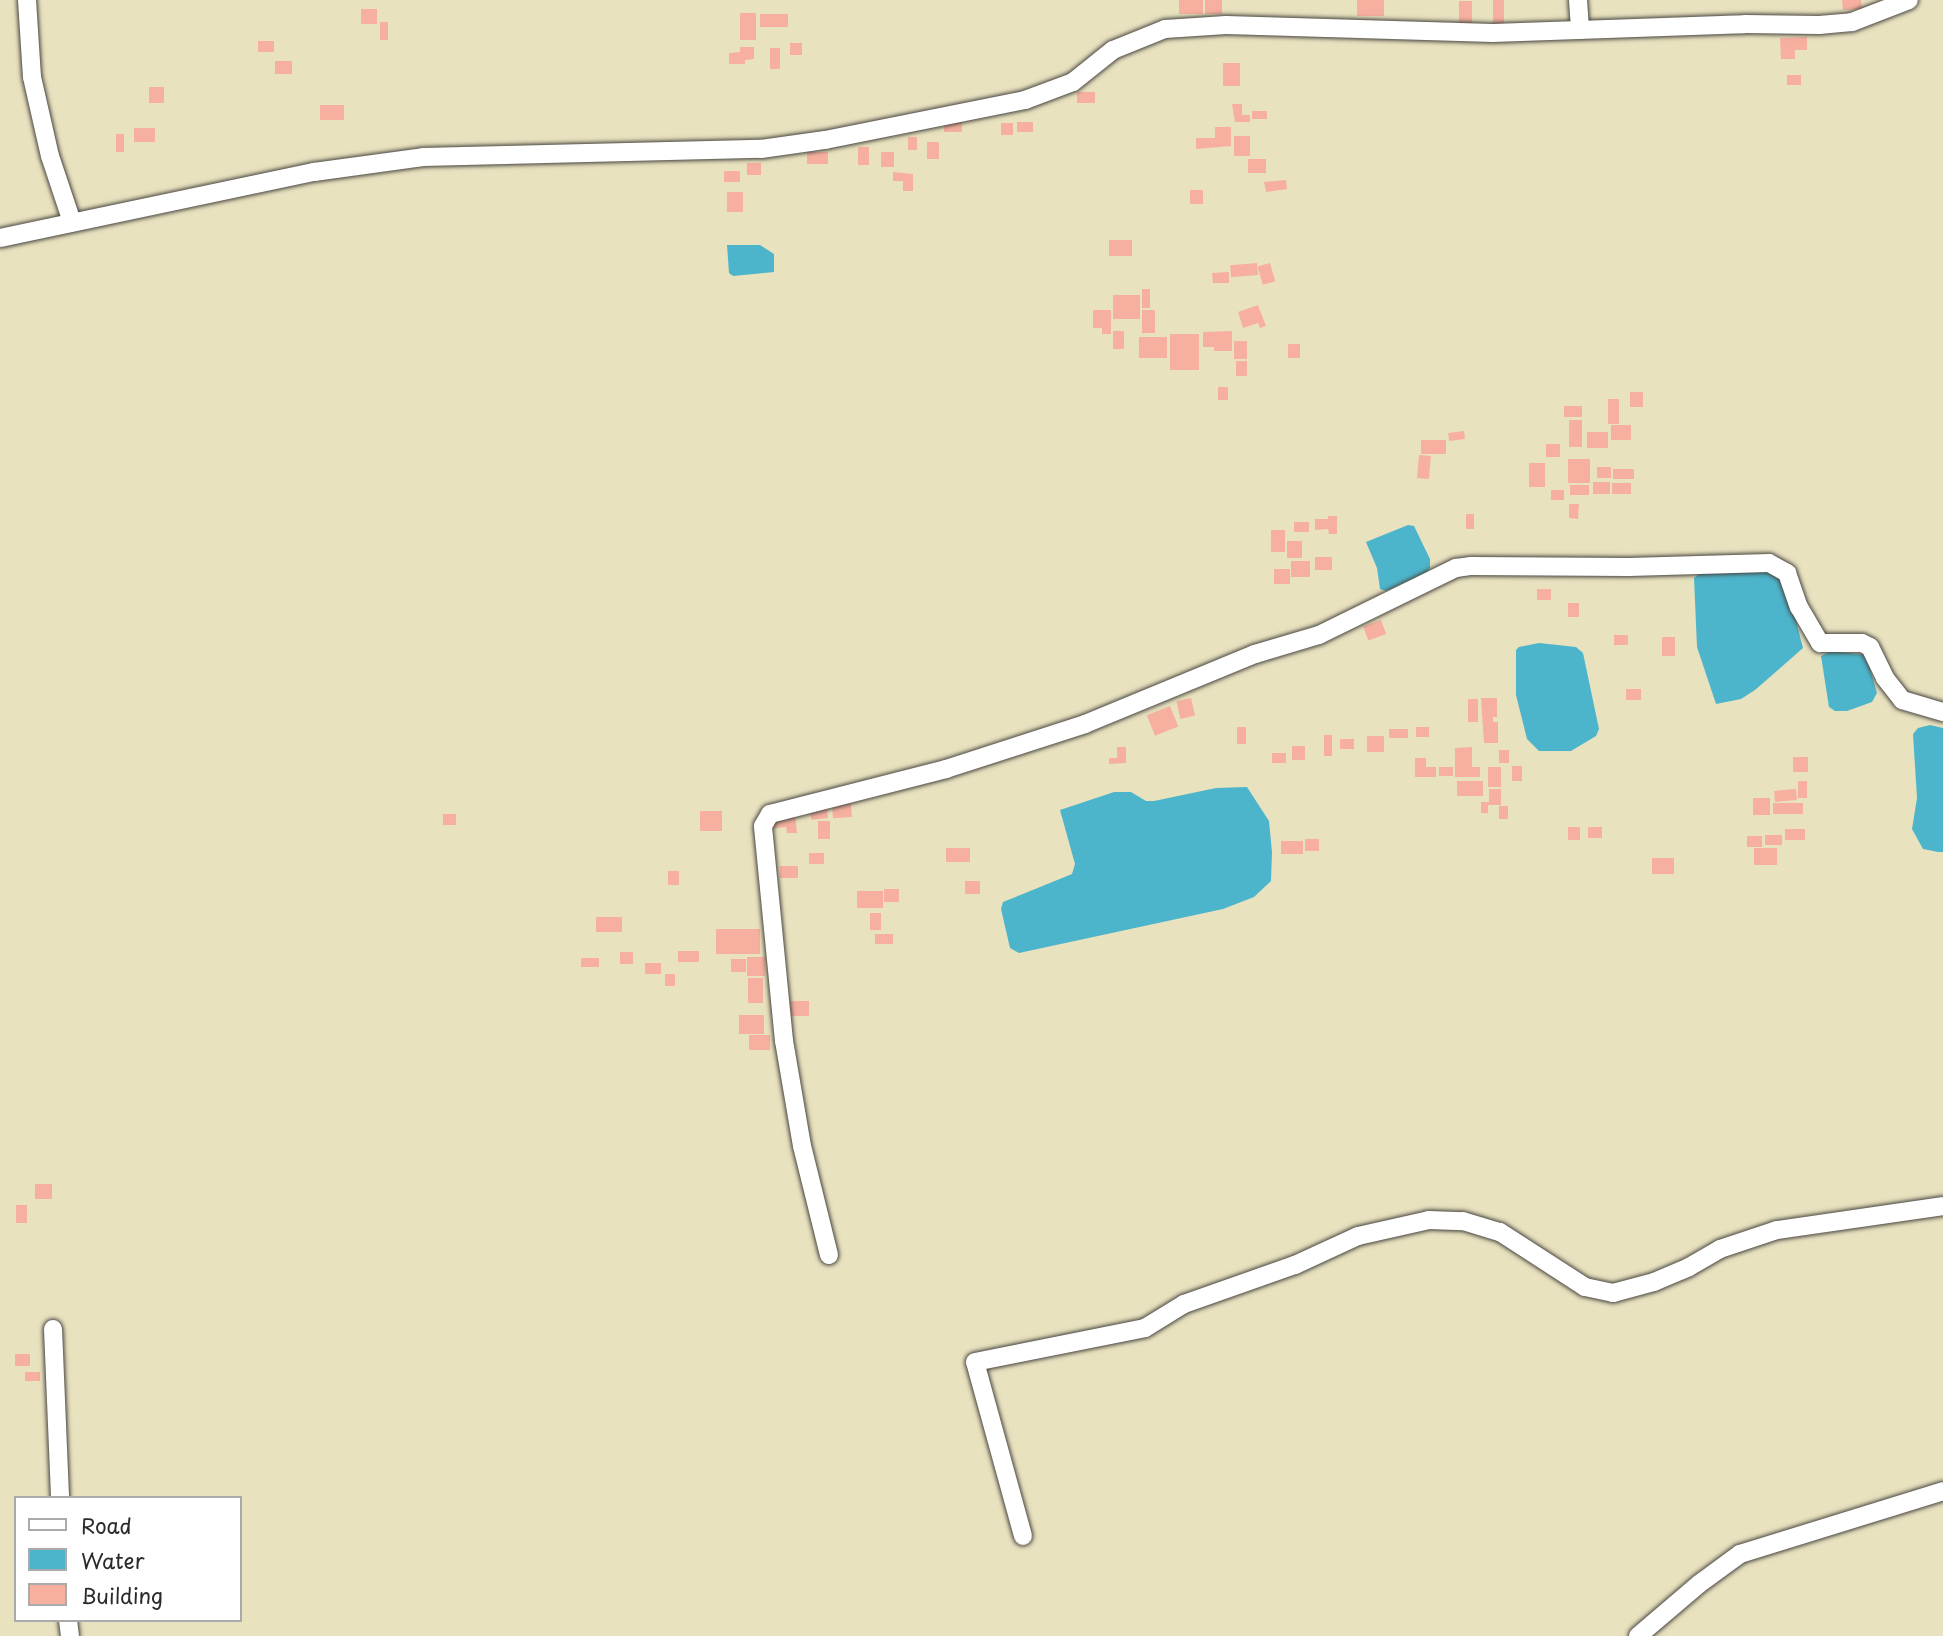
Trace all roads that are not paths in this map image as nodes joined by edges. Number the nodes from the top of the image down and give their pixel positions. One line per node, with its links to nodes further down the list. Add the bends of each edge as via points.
1 (27, 0): 5 (street, via 32,77 50,156)
2 (1578, 0): 4 (street)
3 (1909, 0): 4 (street, via 1852,22)
4 (1580, 30): 5 (street, via 1384,31 1226,25 1165,29 1113,50 1073,82 1025,100 825,140 761,149 423,157 314,172)
5 (72, 222): 6 (street)
6 (0, 238)
7 (1943, 712): 9 (street, via 1902,700 1870,647 1820,643 1799,607 1787,573 1769,563 1470,566 1456,568 1319,635 1255,654 1085,724 946,769 771,814 763,826 784,1041 802,1146)
8 (1943, 1206): 13 (street, via 1777,1230 1720,1249 1654,1282 1613,1293 1584,1287 1500,1232 1463,1221 1429,1220 1358,1237 1184,1304 1145,1328 975,1362)
9 (829, 1255)
10 (53, 1329): 12 (street)
11 (1943, 1491): 14 (street, via 1740,1554)
12 (60, 1496)
13 (1023, 1536)
14 (1638, 1636)

